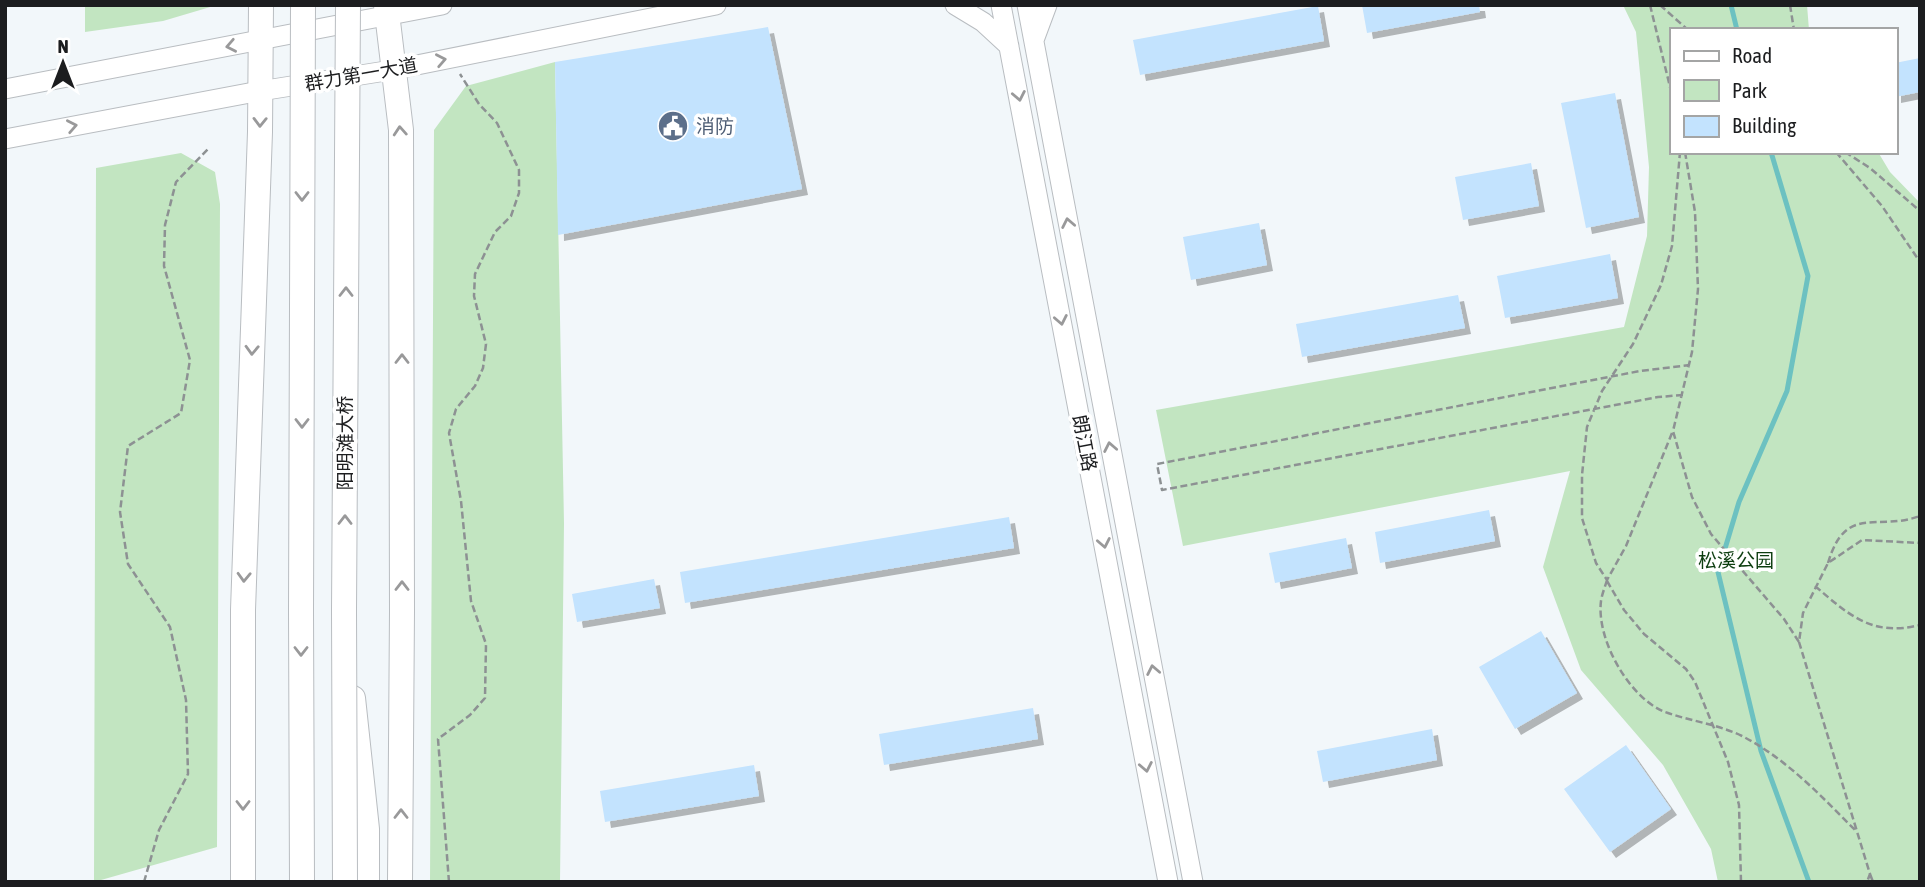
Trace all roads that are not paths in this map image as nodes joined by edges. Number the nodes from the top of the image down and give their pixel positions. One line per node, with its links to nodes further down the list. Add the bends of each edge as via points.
1 (261, 5): 11 (highway)
2 (303, 5): 20 (highway, one-way to 20, bridge)
3 (348, 5): 18 (highway, 阳明滩大桥, one-way to 3, bridge)
4 (442, 5): 10 (main road)
5 (716, 5): 14 (main road, 群力第一大道, one-way to 5)
6 (956, 5): 13 (main road)
7 (1001, 5): 13 (main road, 朗江路)
8 (1027, 5): 12 (main road, 朗江路)
9 (1047, 5): 12 (main road)
10 (386, 11): 11 (main road); 14 (highway)
11 (261, 40): 15 (main road, one-way to 15); 16 (highway)
12 (1033, 41): 25 (main road, 朗江路, one-way to 12)
13 (1009, 46): 24 (main road, 朗江路, one-way to 24)
14 (392, 69): 16 (main road, 群力第一大道); 23 (highway, one-way to 14, via 401,130)
15 (5, 89)
16 (260, 91): 17 (main road, 群力第一大道, one-way to 16); 19 (highway, one-way to 19, via 243,610)
17 (5, 139)
18 (344, 611): 21 (highway, 阳明滩大桥, bridge); 22 (highway, bridge, via 367,829)
19 (243, 882)
20 (302, 882)
21 (345, 882)
22 (367, 882)
23 (400, 882)
24 (1168, 882)
25 (1193, 882)

